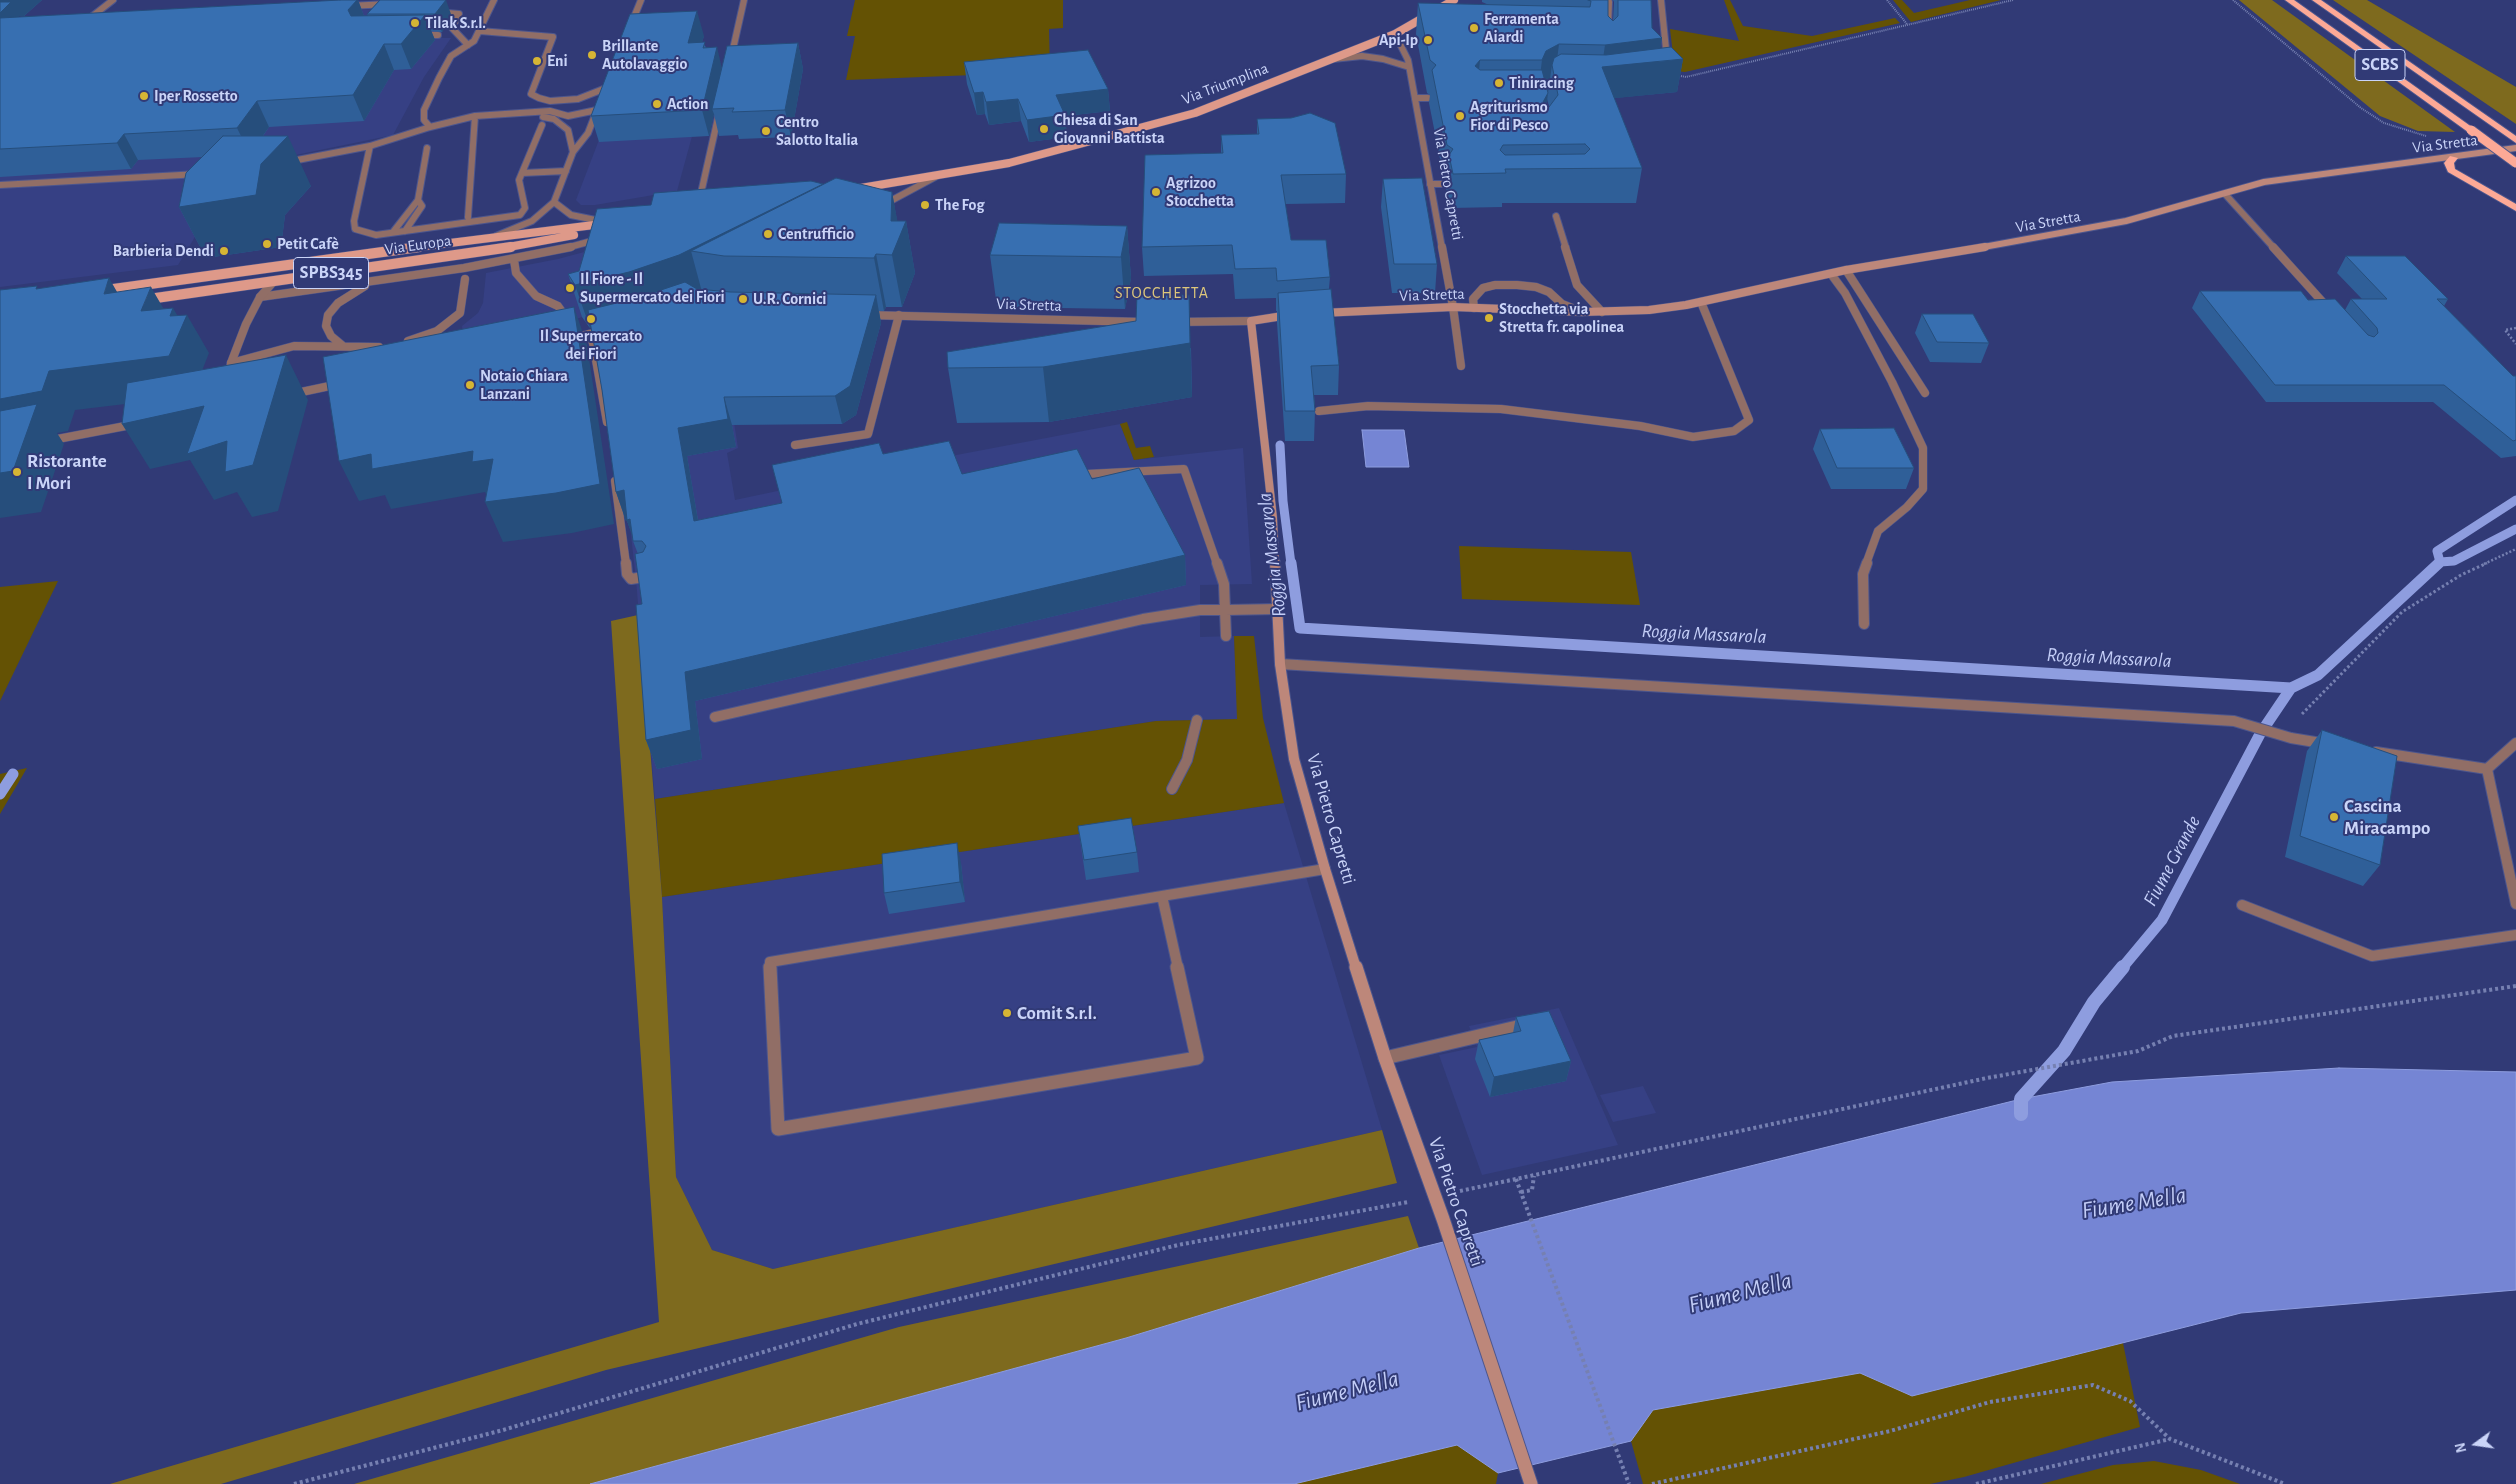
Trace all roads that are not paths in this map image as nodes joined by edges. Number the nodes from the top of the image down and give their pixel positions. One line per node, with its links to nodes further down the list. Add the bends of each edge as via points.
1 (113, 0): 15 (street)
2 (494, 0): 16 (street)
3 (641, 0): 20 (street)
4 (744, 0): 25 (street)
5 (1454, 0): 17 (main road, Via Triumplina)
6 (1600, 0): 21 (street, via 1609,2)
7 (1661, 0): 26 (street)
8 (2289, 0): 46 (highway, SCBS, bridge)
9 (2316, 0): 39 (highway, SCBS)
10 (343, 6): 11 (street, via 394,3)
11 (383, 12)
12 (429, 12): 22 (street, via 459,14 452,28)
13 (100, 17): 15 (street)
14 (82, 18): 15 (street)
15 (90, 18)
16 (480, 32): 22 (street); 28 (street, via 553,37 531,94 539,98 550,101 578,99)
17 (1395, 34): 23 (main road, Via Triumplina); 24 (street, Via Pietro Capretti)
18 (410, 35): 19 (street)
19 (438, 35)
20 (627, 35)
21 (1608, 39)
22 (468, 45): 38 (street, via 451,56 424,110 424,120)
23 (1332, 59): 24 (street, via 1383,58); 51 (main road, Via Triumplina, via 1194,113 1063,150)
24 (1409, 67): 30 (street, Via Pietro Capretti)
25 (729, 68)
26 (1668, 74)
27 (609, 80): 28 (street)
28 (606, 88): 29 (street)
29 (603, 96)
30 (1415, 98): 31 (street); 57 (street, Via Pietro Capretti)
31 (1428, 98)
32 (600, 103): 34 (street)
33 (720, 107): 68 (street)
34 (597, 110): 35 (street, via 568,116 550,112); 43 (street, via 588,133)
35 (530, 114): 36 (street); 43 (street, via 554,119 568,130)
36 (475, 116): 38 (street); 69 (street)
37 (542, 125): 49 (street)
38 (430, 127): 40 (street)
39 (2516, 140)
40 (370, 146): 45 (street); 73 (street, via 355,229 376,235)
41 (427, 148): 64 (street)
42 (2516, 148): 44 (street, Via Stretta)
43 (573, 152): 47 (street)
44 (2453, 158): 63 (street, Via Stretta, via 2304,175 2264,182); 67 (highway, via 2449,163 2451,170)
45 (284, 162)
46 (2516, 163)
47 (566, 171): 49 (street); 65 (street)
48 (210, 173): 50 (street)
49 (522, 173): 72 (street, via 519,184 525,208 520,215)
50 (184, 175): 52 (street); 54 (street)
51 (937, 176): 62 (main road, Via Triumplina); 66 (street, Via Triumplina)
52 (160, 177): 53 (street); 56 (street)
53 (100, 180): 55 (street); 60 (street)
54 (192, 182)
55 (38, 183): 59 (street); 61 (street)
56 (154, 184)
57 (1430, 184): 58 (street); 86 (street, Via Pietro Capretti)
58 (1446, 184)
59 (0, 185)
60 (93, 188)
61 (32, 191)
62 (841, 191)
63 (2225, 194): 77 (street, Via Stretta, via 2085,230); 88 (street)
64 (418, 200): 72 (street, via 422,206); 73 (street)
65 (554, 202): 71 (street, via 571,215); 74 (street, via 532,221)
66 (876, 208)
67 (2516, 208)
68 (696, 213)
69 (468, 216)
70 (1556, 216): 90 (street, via 1577,284)
71 (617, 224): 74 (main road, Via Europa / SPBS345); 80 (main road, Via Europa / SPBS345, via 530,244)
72 (405, 230): 73 (street)
73 (394, 232)
74 (496, 236): 82 (main road, Via Europa / SPBS345)
75 (610, 236): 76 (street)
76 (514, 260): 81 (street); 99 (street, via 516,273 536,296 558,306)
77 (1846, 270): 78 (street, Via Stretta); 106 (street)
78 (1831, 274): 85 (street, Via Stretta); 118 (street, via 1845,293 1923,448 1923,489 1878,531 1863,574)
79 (465, 279): 101 (street, via 460,313 437,331 393,345)
80 (274, 281): 83 (street); 84 (main road, Via Europa / SPBS345)
81 (376, 281): 83 (street); 101 (street, via 356,289 328,315 326,326 331,336)
82 (88, 293)
83 (260, 297): 102 (street)
84 (134, 301)
85 (1701, 302): 90 (street, Via Stretta, via 1649,310); 108 (street, via 1749,420 1734,431 1693,437 1640,426 1501,409 1368,406)
86 (1453, 307): 87 (street, Via Stretta); 91 (street, Via Stretta); 103 (street, Via Pietro Capretti)
87 (1474, 308): 89 (street, Via Stretta); 89 (street, Via Stretta, via 1473,299 1483,288 1517,285 1543,289 1562,304)
88 (2331, 311)
89 (1582, 312): 90 (street, Via Stretta)
90 (1602, 312)
91 (1312, 313)
92 (1302, 314): 95 (street)
93 (861, 315): 94 (street, Via Stretta)
94 (899, 315): 96 (street, Via Stretta); 112 (street, via 868,434)
95 (1251, 321): 97 (street); 116 (street, Via Pietro Capretti, via 1273,518)
96 (1150, 322)
97 (1168, 322)
98 (617, 327): 99 (street)
99 (585, 335): 100 (street); 110 (street)
100 (562, 340)
101 (343, 346): 102 (street, via 294,346)
102 (232, 363): 105 (street)
103 (1461, 366)
104 (350, 382): 107 (street)
105 (227, 390)
106 (1925, 393)
107 (282, 396)
108 (1319, 411)
109 (146, 422): 111 (street)
110 (608, 429)
111 (39, 443)
112 (795, 445)
113 (613, 468): 115 (street, via 627,574 631,579)
114 (1087, 474): 117 (street, via 1184,469 1224,584)
115 (650, 576)
116 (1278, 609): 117 (street); 120 (street, Via Pietro Capretti)
117 (1225, 610): 119 (street); 121 (street, via 1200,610 1143,619)
118 (1864, 624)
119 (1226, 636)
120 (1280, 664): 124 (street, via 2234,721 2291,738); 128 (street, Via Pietro Capretti, via 1294,759)
121 (715, 717)
122 (1197, 720): 127 (street, via 1187,760)
123 (2516, 743): 126 (street)
124 (2340, 746)
125 (2369, 751): 126 (street)
126 (2487, 769): 130 (street)
127 (1172, 789)
128 (1325, 869): 129 (street); 134 (street, Via Pietro Capretti)
129 (1162, 896): 129 (street, via 1197,1058 778,1129 770,962)
130 (2516, 904)
131 (2242, 906): 132 (street, via 2372,956)
132 (2516, 935)
133 (1516, 1027): 134 (street)
134 (1384, 1058): 135 (street, Via Pietro Capretti, via 1444,1219)
135 (1530, 1479)

